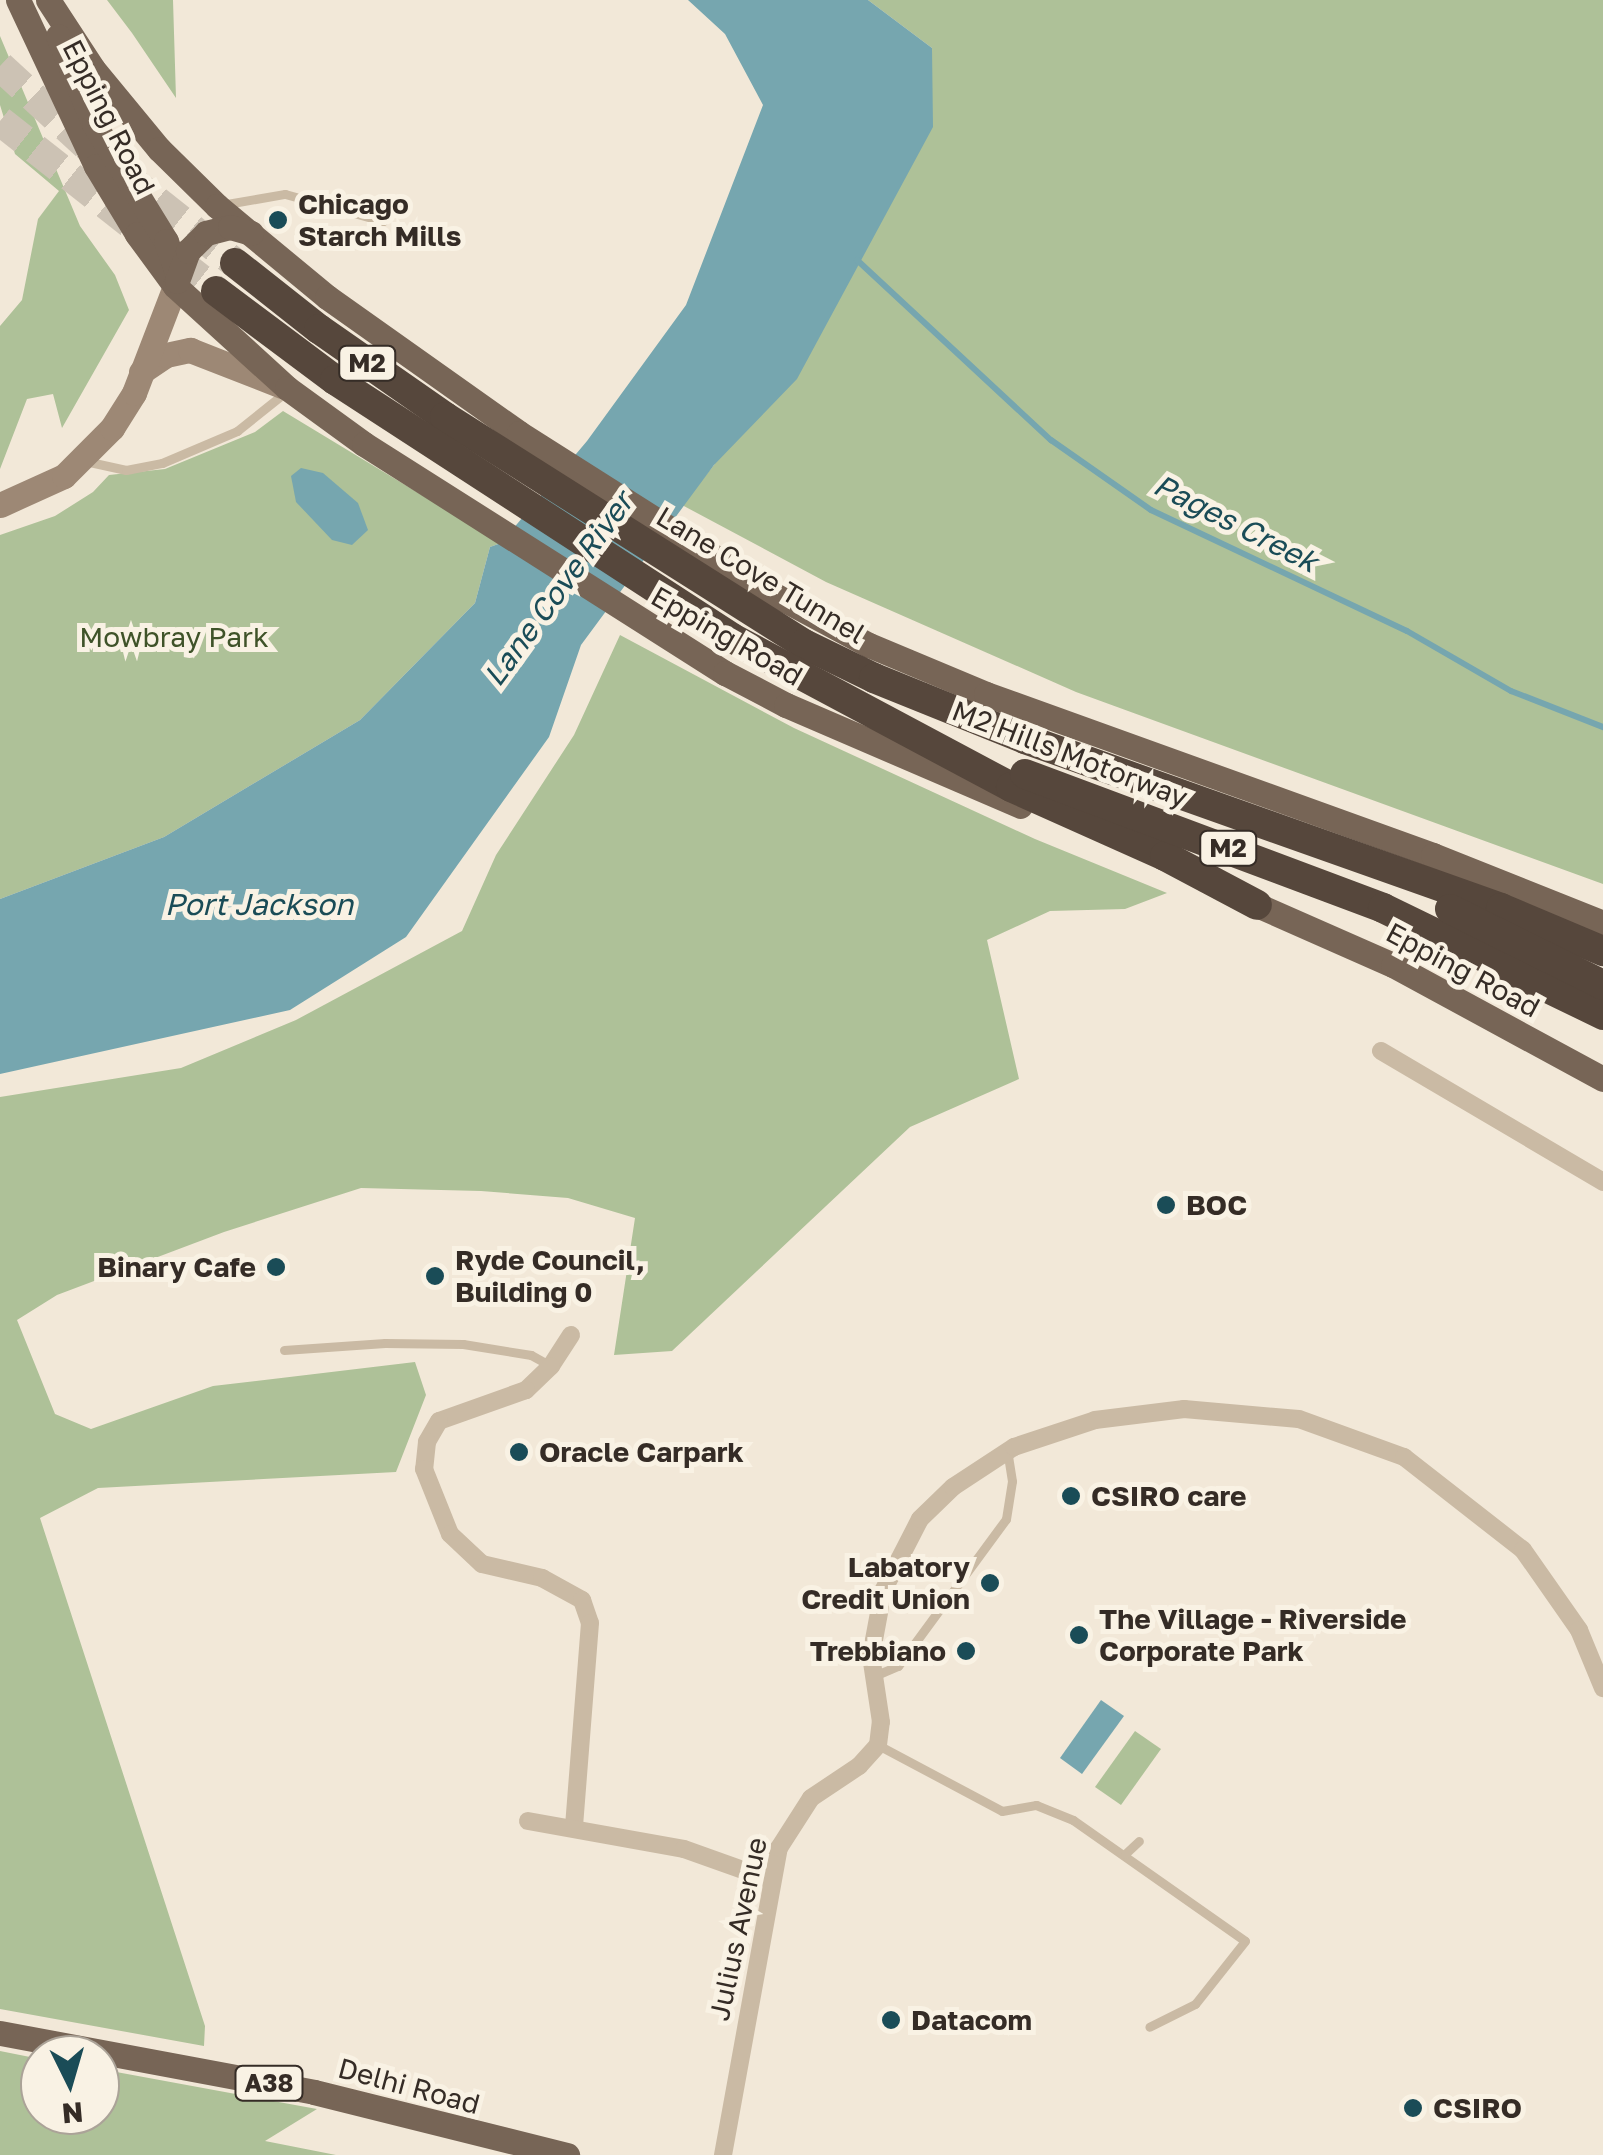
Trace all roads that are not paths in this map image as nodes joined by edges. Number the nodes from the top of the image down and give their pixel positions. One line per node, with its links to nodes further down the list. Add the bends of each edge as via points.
1 (18, 0): 7 (main road, Epping Road, via 96,166 136,234)
2 (46, 0): 3 (main road, Epping Road, via 124,110); 7 (main road, via 94,124 166,240)
3 (217, 206): 4 (lane, via 285,194); 5 (main road, Epping Road)
4 (383, 220)
5 (251, 233): 7 (main road, via 230,226 206,233 188,251); 11 (main road, Epping Road)
6 (235, 263): 11 (highway, Lane Cove Tunnel / M2, via 318,328)
7 (177, 281): 9 (main road); 10 (main road, Epping Road)
8 (216, 290): 15 (highway, M2, via 335,380 485,478 670,598)
9 (141, 372): 10 (main road, via 166,355 190,350); 12 (main road, via 125,410)
10 (288, 389): 12 (lane, via 237,431 162,464 126,470); 17 (main road, Epping Road, via 667,639 786,705)
11 (512, 444): 14 (highway, Lane Cove Tunnel / M2)
12 (84, 460): 13 (main road)
13 (0, 504)
14 (697, 562): 16 (highway, Lane Cove Tunnel / M2, via 804,644 874,678); 18 (main road, via 938,674)
15 (844, 699): 17 (highway, M2); 21 (highway, M2 Hills Motorway / M2, via 1384,908)
16 (1307, 842): 19 (highway, M2, via 1501,908); 20 (highway, M2)
17 (1257, 905): 23 (main road, Epping Road, via 1393,965)
18 (1603, 923)
19 (1603, 951)
20 (1603, 984)
21 (1603, 1016)
22 (1380, 1051): 24 (street)
23 (1603, 1079)
24 (1603, 1182)
25 (571, 1335): 27 (street)
26 (284, 1350): 27 (lane, via 463,1344 532,1354)
27 (551, 1366): 33 (street, via 526,1390 439,1421 427,1442 424,1468 450,1534 482,1564 542,1578 582,1600 590,1622 589,1654)
28 (1007, 1451): 29 (lane, via 1012,1481 1006,1519 898,1666); 29 (street, via 952,1487 920,1519 883,1591 871,1656); 30 (street, via 1094,1420 1184,1408 1299,1419 1404,1457 1524,1550 1579,1630)
29 (874, 1676): 31 (street)
30 (1603, 1688)
31 (878, 1745): 35 (lane, via 1002,1811 1036,1805); 36 (street, Julius Avenue, via 869,1759 801,1809 779,1848)
32 (528, 1821): 33 (street)
33 (574, 1828): 36 (street, via 684,1849)
34 (1138, 1841): 35 (lane)
35 (1125, 1854): 37 (lane, via 1244,1941 1195,2004)
36 (771, 1880): 40 (street, Julius Avenue)
37 (1149, 2027)
38 (0, 2033): 39 (main road, Delhi Road / A38, via 314,2092)
39 (567, 2155)
40 (722, 2155)

